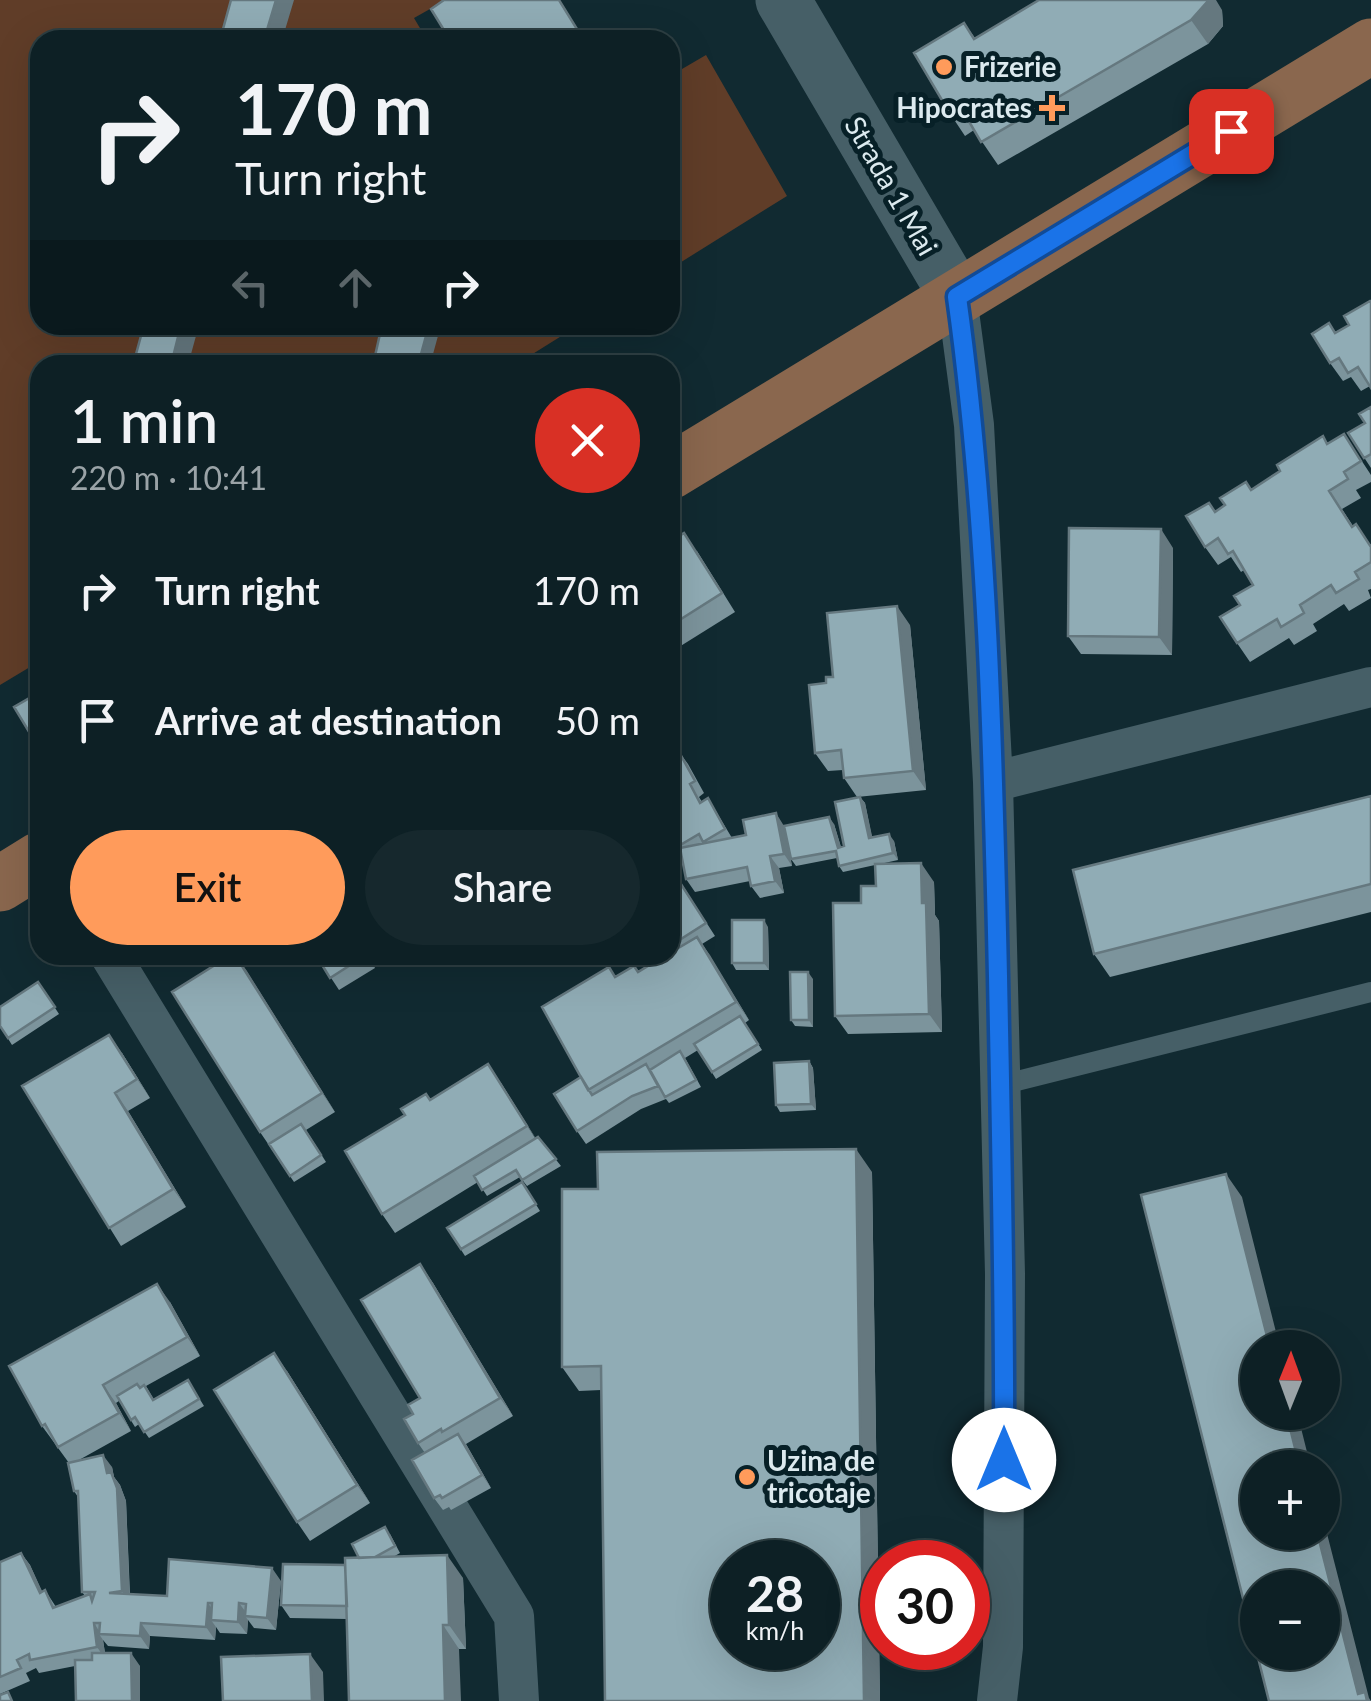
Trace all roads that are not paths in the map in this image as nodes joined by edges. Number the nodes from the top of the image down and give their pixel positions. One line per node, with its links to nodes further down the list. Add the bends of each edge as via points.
1 (783, 0): 3 (main road, Strada 1 Mai)
2 (1371, 46): 3 (main road)
3 (957, 297): 4 (main road); 6 (street, Strada 1 Mai, via 974,425)
4 (680, 466)
5 (1371, 686): 6 (street)
6 (994, 782): 11 (street, Strada 1 Mai)
7 (30, 865): 8 (main road)
8 (0, 884)
9 (116, 965): 12 (street, via 514,1616)
10 (1371, 992): 11 (lane)
11 (1001, 1084): 13 (street, Strada 1 Mai, via 1003,1647)
12 (520, 1701)
13 (997, 1701)

